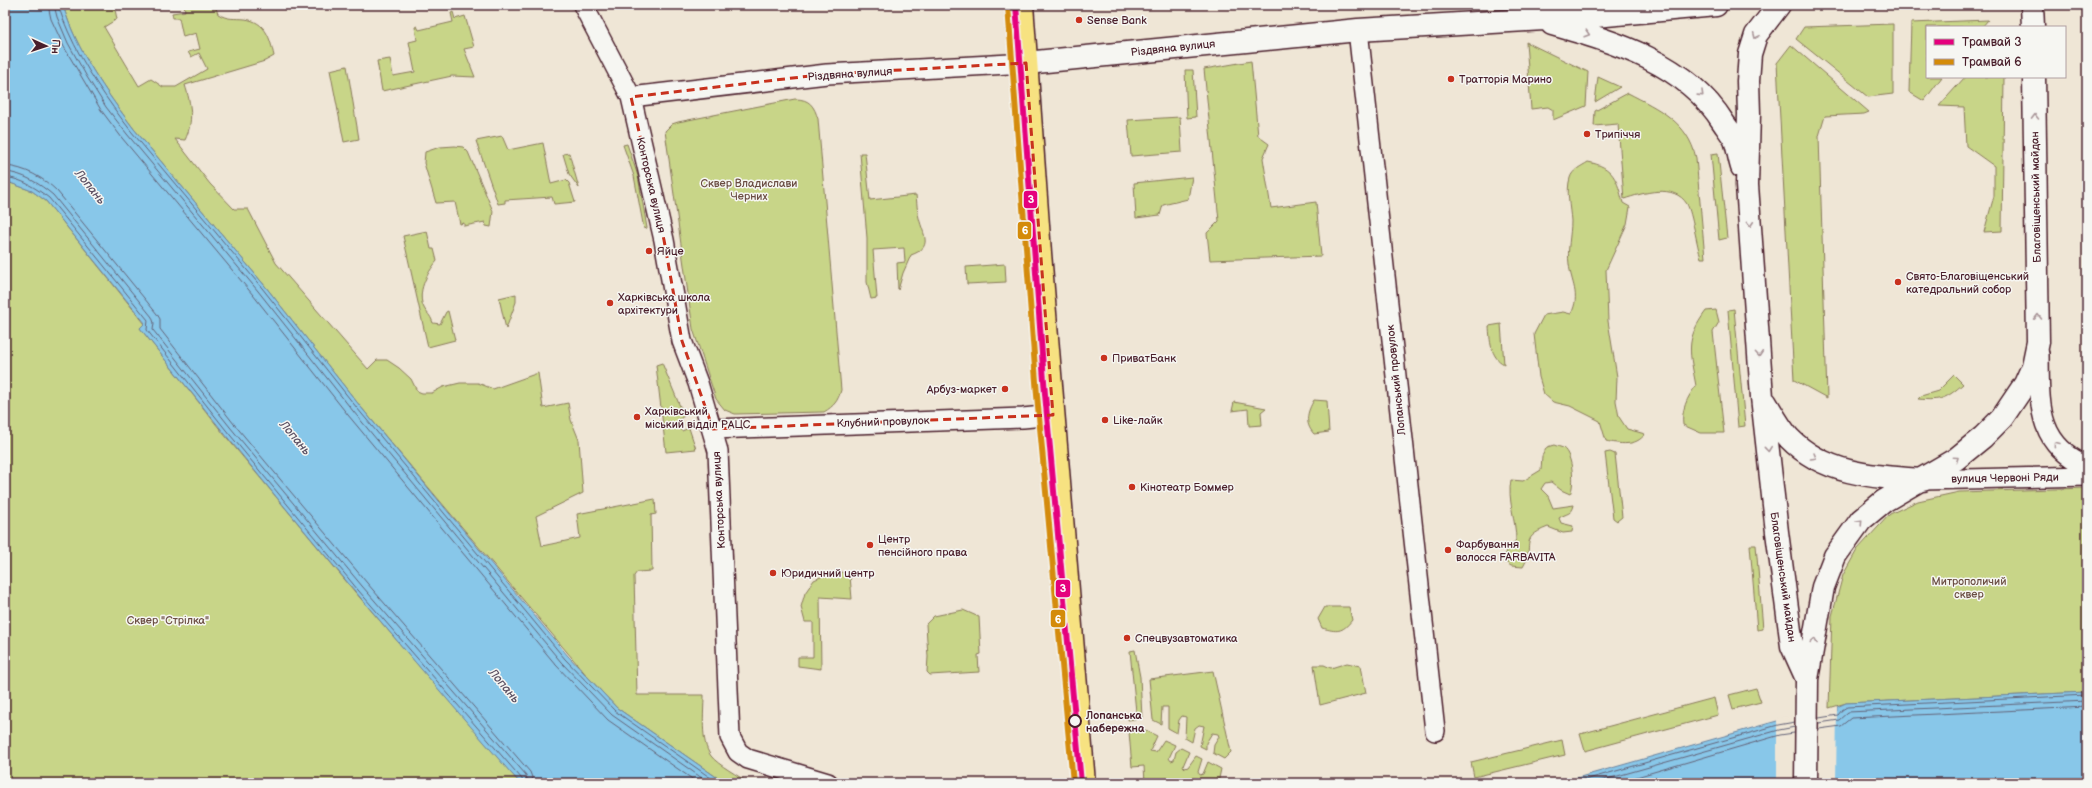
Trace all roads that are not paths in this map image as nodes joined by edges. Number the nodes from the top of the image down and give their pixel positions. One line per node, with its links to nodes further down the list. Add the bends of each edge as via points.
1 (583, 5): 11 (street, Конторська вулиця)
2 (1022, 5): 9 (main road)
3 (1716, 5): 6 (street, Різдвяна вулиця)
4 (1779, 5): 12 (street, one-way to 12, via 1756,35 1750,54)
5 (2032, 5): 7 (street)
6 (1535, 12): 8 (street, Різдвяна вулиця); 12 (street, one-way to 12, via 1651,60 1700,93 1716,110 1734,140)
7 (2033, 26)
8 (1358, 30): 9 (street, Різдвяна вулиця); 21 (street, Лопанський провулок)
9 (1026, 63): 11 (street, Різдвяна вулиця, via 827,74); 15 (main road)
10 (2034, 78): 13 (street, Благовіщенський майдан, one-way to 10)
11 (630, 97): 16 (street, Конторська вулиця, via 664,240 682,341)
12 (1747, 185): 14 (street, Благовіщенський майдан, one-way to 14)
13 (2038, 342): 17 (street, Благовіщенський майдан, one-way to 13, via 2063,453 2047,428 2040,401); 19 (street, Благовіщенський майдан, one-way to 13, via 1956,459 2002,418 2025,384 2033,366)
14 (1762, 397): 19 (street, one-way to 19, via 1789,438 1803,451 1822,462 1848,472); 20 (street, Благовіщенський майдан, one-way to 20, via 1792,646)
15 (1054, 415): 16 (street, Клубний провулок); 23 (main road)
16 (713, 429): 22 (street, Конторська вулиця, via 718,451 730,737 738,752 748,759)
17 (2087, 466)
18 (2087, 476): 19 (street, вулиця Червоні Ряди)
19 (1923, 480): 20 (street, Благовіщенський майдан, one-way to 19, via 1823,587 1835,556 1861,520 1884,501)
20 (1807, 679): 24 (street)
21 (1435, 731)
22 (828, 783)
23 (1084, 783)
24 (1806, 783)

